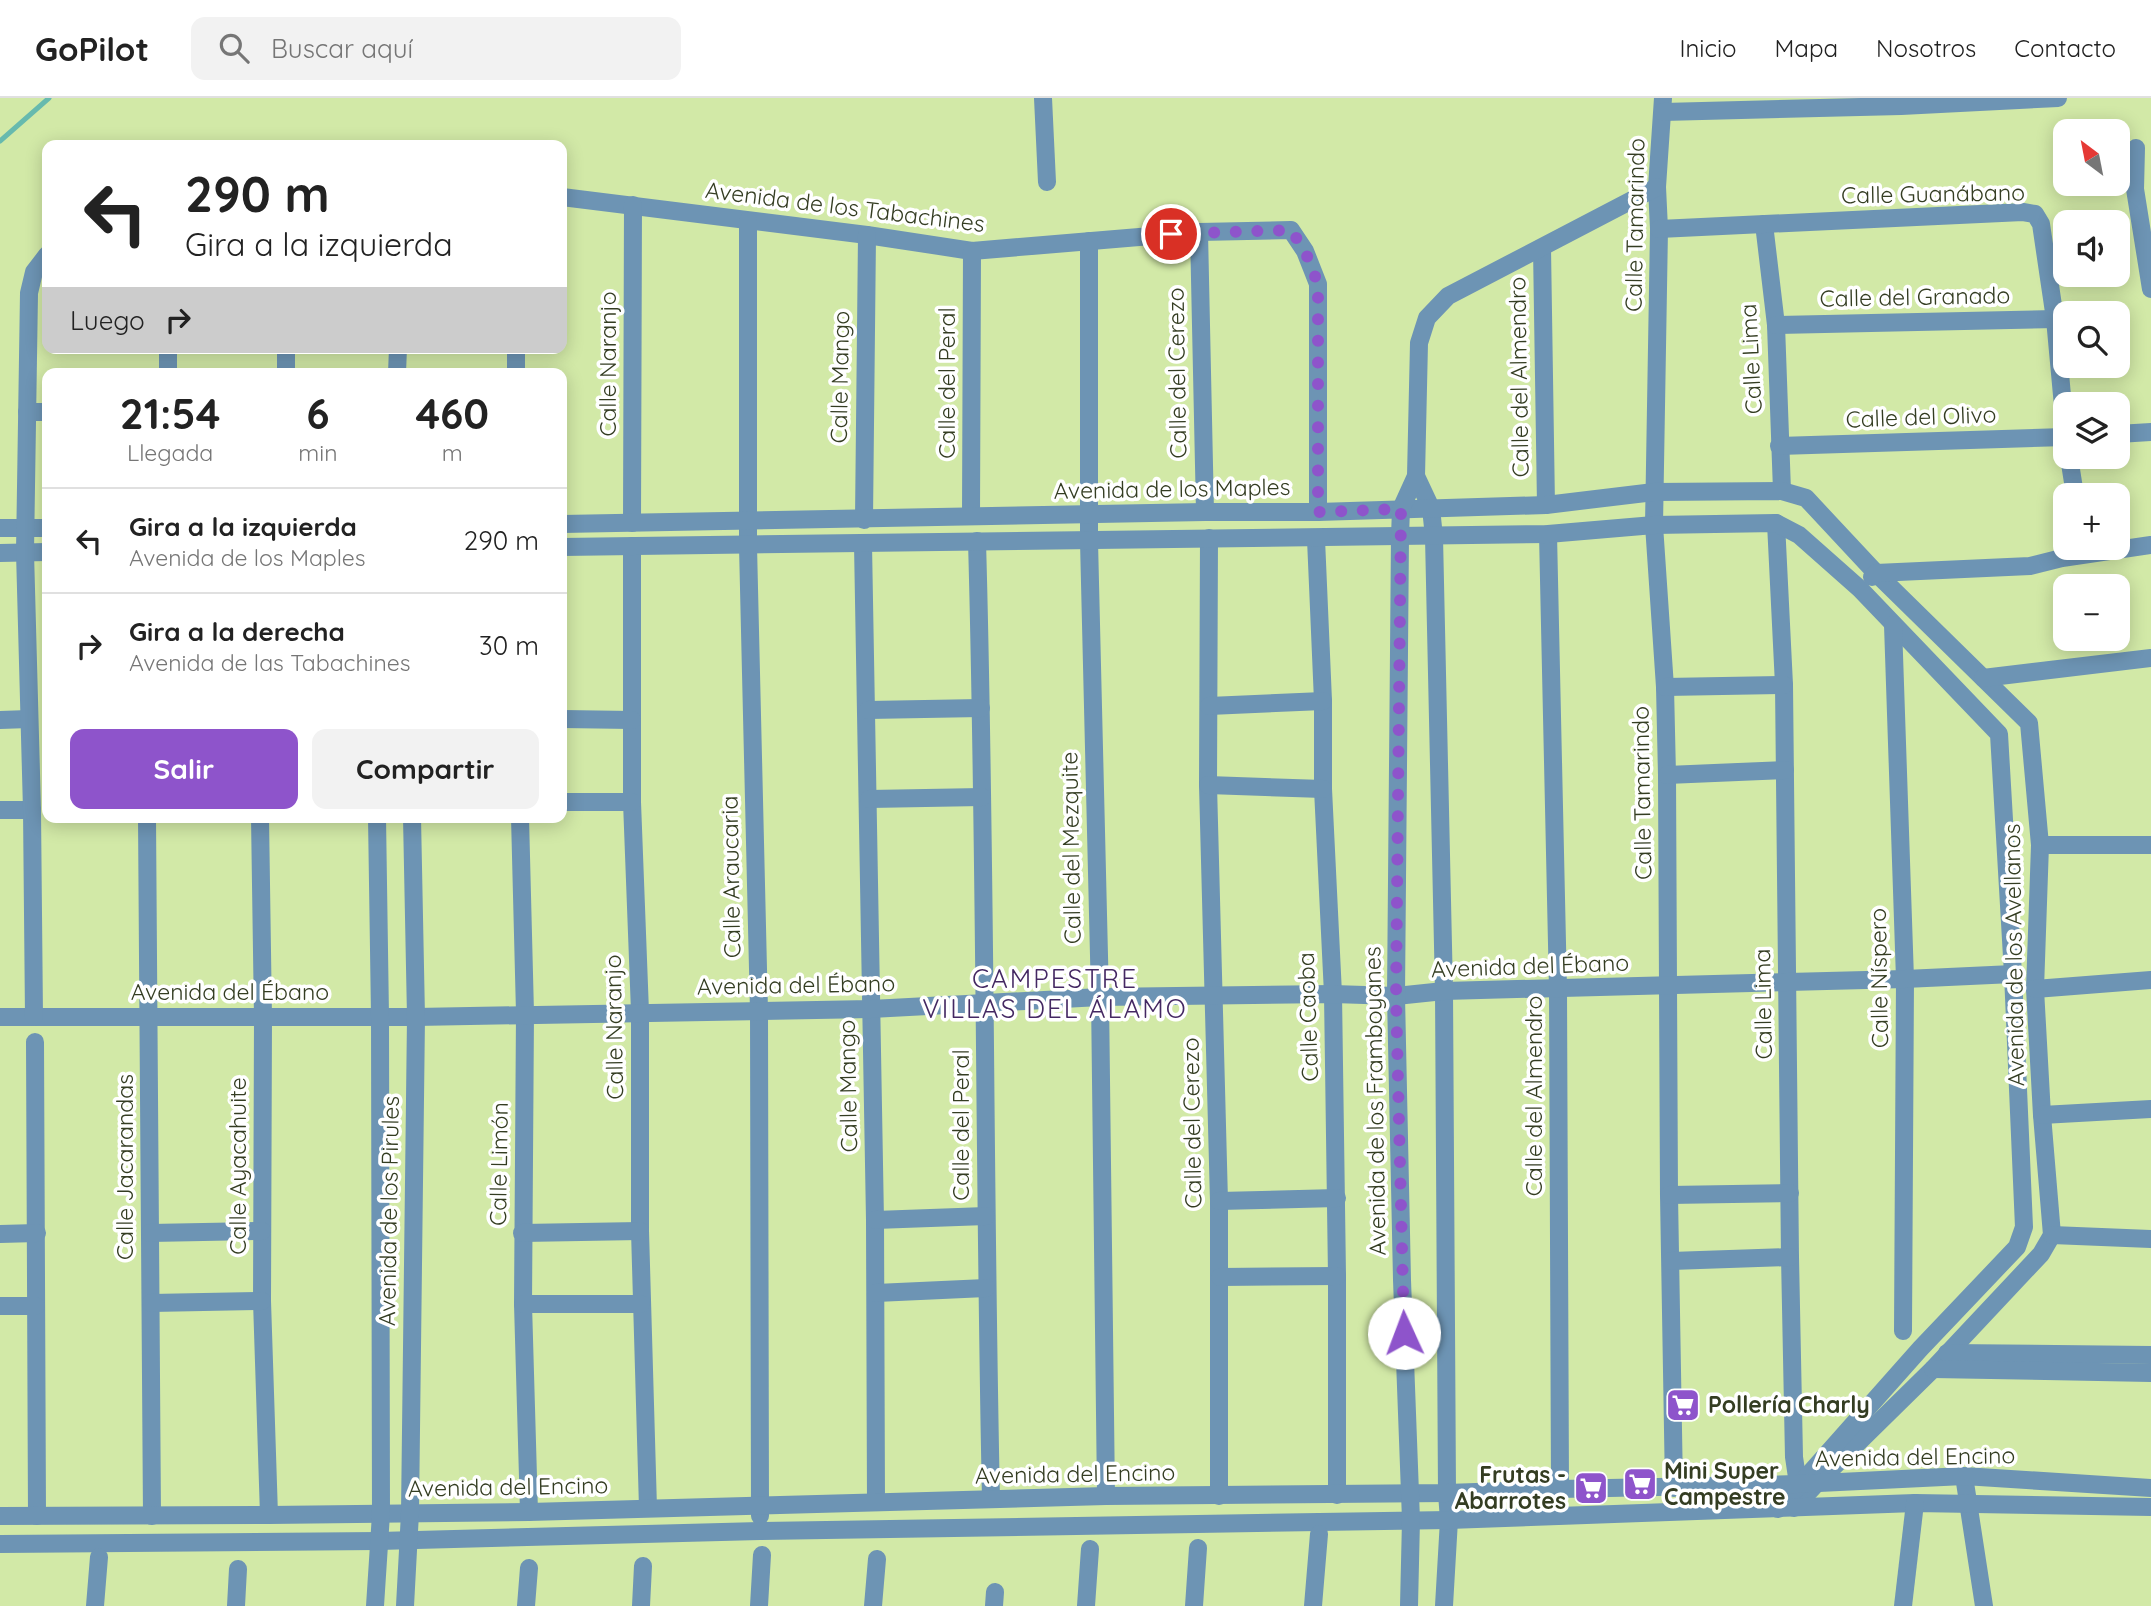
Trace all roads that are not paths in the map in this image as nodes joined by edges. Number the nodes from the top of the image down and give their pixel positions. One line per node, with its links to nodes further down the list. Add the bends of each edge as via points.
1 (1043, 98): 7 (street)
2 (2058, 98): 3 (street)
3 (1999, 100): 4 (street)
4 (1901, 102): 5 (street)
5 (1663, 105): 8 (street, Calle Tamarindo)
6 (2136, 148): 9 (street)
7 (1047, 181)
8 (1657, 187): 14 (street, Calle Tamarindo); 18 (street, Avenida de los Framboyanes)
9 (2143, 187): 21 (street)
10 (567, 198): 11 (street, Avenida de los Tabachines)
11 (634, 205): 12 (street, Avenida de los Tabachines); 45 (street, Calle Naranjo)
12 (748, 221): 16 (street, Avenida de los Tabachines); 43 (street, Calle Araucaria)
13 (1764, 224): 14 (street, Calle Guanábano); 24 (street, Calle Guanábano, via 2035,214 2041,224); 26 (street, Calle Lima)
14 (1659, 229): 35 (street, Calle Tamarindo)
15 (1199, 232): 17 (street, Avenida de los Tabachines); 39 (street, Calle del Cerezo); 40 (street, Avenida de los Tabachines, via 1291,230 1305,251 1318,284)
16 (867, 235): 19 (street, Avenida de los Tabachines); 44 (street, Calle Mango)
17 (1089, 241): 19 (street, Avenida de los Tabachines); 41 (street, Calle del Mezquite)
18 (1542, 248): 33 (street, Avenida de los Framboyanes, via 1448,296 1427,318 1419,343); 36 (street, Calle del Almendro)
19 (972, 251): 42 (street, Calle del Peral)
20 (42, 262): 22 (street)
21 (2151, 289)
22 (29, 293): 23 (street); 27 (street)
23 (42, 293)
24 (2053, 305)
25 (2053, 319): 26 (street, Calle del Granado)
26 (1776, 325): 32 (street, Calle Lima)
27 (27, 412): 28 (street); 50 (street)
28 (42, 412)
29 (2151, 432): 30 (street)
30 (2130, 433)
31 (2053, 437): 32 (street, Calle del Olivo)
32 (1779, 446): 34 (street, Calle Lima)
33 (1416, 476): 37 (street, Avenida de los Framboyanes); 38 (street, Avenida de los Framboyanes)
34 (1782, 491): 35 (street, Avenida de los Maples); 69 (street, Avenida de los Avellanos, via 1805,498)
35 (1654, 492): 36 (street, Avenida de los Maples); 48 (street, Calle Tamarindo)
36 (1546, 505): 37 (street, Avenida de los Maples)
37 (1431, 508): 38 (street, Avenida de los Maples); 54 (street, Avenida de los Framboyanes)
38 (1401, 509): 40 (street, Avenida de los Maples); 53 (street, Avenida de los Framboyanes)
39 (1205, 512): 40 (street, Avenida de los Maples); 41 (street, Avenida de los Maples)
40 (1318, 512)
41 (1090, 515): 42 (street, Avenida de los Maples); 58 (street, Calle del Mezquite)
42 (971, 516): 44 (street, Avenida de los Maples)
43 (749, 519): 44 (street, Avenida de los Maples); 45 (street, Avenida de los Maples); 62 (street, Calle Araucaria)
44 (864, 520)
45 (632, 523): 47 (street, Avenida de los Maples)
46 (1776, 523): 48 (street); 70 (street, Avenida de los Avellanos, via 1799,535); 74 (street, Calle Lima)
47 (567, 524)
48 (1654, 525): 52 (street); 75 (street, Calle Tamarindo)
49 (0, 528): 50 (street)
50 (25, 528): 51 (street); 66 (street)
51 (42, 528)
52 (1548, 534): 54 (street); 106 (street, Calle del Almendro)
53 (1400, 537): 54 (street); 56 (street); 111 (street, Avenida de los Framboyanes)
54 (1433, 537): 108 (street, Avenida de los Framboyanes)
55 (1209, 538): 56 (street); 58 (street); 77 (street, Calle del Cerezo)
56 (1316, 538): 76 (street, Calle Caoba)
57 (976, 541): 58 (street); 59 (street); 78 (street, Calle del Peral)
58 (1088, 541): 112 (street, Calle del Mezquite)
59 (863, 544): 62 (street); 79 (street, Calle Mango)
60 (2151, 545): 64 (street)
61 (632, 546): 62 (street); 63 (street); 83 (street, Calle Naranjo)
62 (748, 546): 115 (street, Calle Araucaria)
63 (567, 547)
64 (2130, 547)
65 (0, 552): 66 (street)
66 (25, 552): 67 (street); 80 (street)
67 (42, 552)
68 (2054, 560): 69 (street, via 2030,566)
69 (1876, 573): 70 (street); 73 (street, Avenida de los Avellanos)
70 (1860, 589): 71 (street, Avenida de los Avellanos)
71 (1893, 625): 101 (street, Avenida de los Avellanos, via 1999,734); 102 (street, Calle Níspero)
72 (2151, 658): 73 (street)
73 (1983, 678): 99 (street, Avenida de los Avellanos, via 2029,723)
74 (1784, 685): 75 (street); 84 (street, Calle Lima)
75 (1665, 687): 85 (street, Calle Tamarindo)
76 (1323, 701): 77 (street); 87 (street, Calle Caoba)
77 (1209, 706): 86 (street, Calle del Cerezo)
78 (981, 708): 79 (street); 88 (street, Calle del Peral)
79 (867, 710): 89 (street, Calle Mango)
80 (29, 719): 82 (street); 93 (street)
81 (567, 719): 83 (street)
82 (0, 720)
83 (632, 720): 91 (street, Calle Naranjo)
84 (1785, 770): 85 (street); 104 (street, Calle Lima)
85 (1667, 775): 105 (street, Calle Tamarindo)
86 (1209, 785): 87 (street); 110 (street, Calle del Cerezo)
87 (1323, 789): 109 (street, Calle Caoba)
88 (982, 797): 89 (street); 113 (street, Calle del Peral)
89 (869, 799): 114 (street, Calle Mango)
90 (567, 802): 91 (street)
91 (632, 803): 116 (street, Calle Naranjo)
92 (0, 810): 93 (street)
93 (32, 810): 121 (street)
94 (147, 823): 118 (street, Calle Jacarandas)
95 (260, 823): 123 (street, Calle Ayacahuite)
96 (377, 823): 119 (street, Avenida de los Pirules)
97 (412, 823): 122 (street, Avenida de los Pirules)
98 (520, 823): 117 (street, Calle Limón)
99 (2040, 845): 100 (street); 107 (street, Avenida de los Avellanos)
100 (2151, 845)
101 (2012, 974): 102 (street, Avenida del Ébano); 160 (street, Avenida de los Avellanos, via 2024,1227 2017,1247)
102 (1905, 979): 104 (street, Avenida del Ébano); 153 (street, Calle Níspero)
103 (2151, 980): 107 (street)
104 (1787, 981): 105 (street, Avenida del Ébano); 127 (street, Calle Lima)
105 (1668, 986): 106 (street, Avenida del Ébano); 128 (street, Calle Tamarindo)
106 (1558, 989): 108 (street, Avenida del Ébano); 163 (street, Calle del Almendro)
107 (2035, 989): 126 (street, Avenida de los Avellanos)
108 (1444, 991): 111 (street, Avenida del Ébano); 164 (street, Avenida de los Framboyanes)
109 (1333, 994): 110 (street, Avenida del Ébano); 111 (street, Avenida del Ébano); 129 (street, Calle Caoba)
110 (1214, 995): 112 (street, Avenida del Ébano); 130 (street, Calle del Cerezo)
111 (1396, 996): 165 (street, Avenida de los Framboyanes)
112 (1100, 997): 113 (street, Avenida del Ébano); 167 (street, Calle del Mezquite)
113 (985, 1004): 114 (street, Avenida del Ébano); 131 (street, Calle del Peral)
114 (871, 1009): 115 (street, Avenida del Ébano); 132 (street, Calle Mango)
115 (759, 1011): 116 (street, Avenida del Ébano); 173 (street, Calle Araucaria)
116 (640, 1012): 117 (street, Avenida del Ébano); 134 (street, Calle Naranjo)
117 (525, 1013): 122 (street, Avenida del Ébano); 137 (street, Calle Limón)
118 (148, 1016): 121 (street, Avenida del Ébano); 123 (street, Avenida del Ébano); 136 (street, Calle Jacarandas)
119 (380, 1016): 122 (street, Avenida del Ébano); 123 (street, Avenida del Ébano); 179 (street, Avenida de los Pirules)
120 (0, 1017): 121 (street, Avenida del Ébano)
121 (34, 1017)
122 (416, 1017): 178 (street, Avenida de los Pirules)
123 (263, 1018): 133 (street, Calle Ayacahuite)
124 (34, 1042): 135 (street)
125 (2151, 1109): 126 (street)
126 (2042, 1115): 139 (street, Avenida de los Avellanos)
127 (1790, 1193): 128 (street); 141 (street, Calle Lima)
128 (1669, 1195): 142 (street, Calle Tamarindo)
129 (1337, 1198): 130 (street); 143 (street, Calle Caoba)
130 (1219, 1201): 144 (street, Calle del Cerezo)
131 (986, 1216): 132 (street); 145 (street, Calle del Peral)
132 (875, 1220): 146 (street, Calle Mango)
133 (262, 1231): 136 (street); 147 (street, Calle Ayacahuite)
134 (640, 1231): 137 (street); 150 (street, Calle Naranjo)
135 (37, 1233): 138 (street); 152 (street)
136 (150, 1233): 148 (street, Calle Jacarandas)
137 (522, 1233): 149 (street, Calle Limón)
138 (0, 1234)
139 (2052, 1235): 140 (street); 154 (street, via 2041,1254)
140 (2151, 1239)
141 (1790, 1258): 142 (street); 160 (street, Calle Lima)
142 (1671, 1261): 161 (street, Calle Tamarindo)
143 (1337, 1276): 144 (street); 166 (street, Calle Caoba)
144 (1220, 1277): 168 (street, Calle del Cerezo)
145 (986, 1288): 146 (street); 169 (street, Calle del Peral)
146 (876, 1293): 170 (street, Calle Mango)
147 (262, 1301): 148 (street); 180 (street, Calle Ayacahuite)
148 (151, 1303): 183 (street, Calle Jacarandas)
149 (523, 1304): 150 (street); 177 (street, Calle Limón)
150 (641, 1304): 175 (street, Calle Naranjo)
151 (0, 1306): 152 (street)
152 (36, 1306): 182 (street)
153 (1903, 1331)
154 (1947, 1353): 155 (street); 156 (street)
155 (2151, 1355)
156 (1933, 1369): 157 (street); 159 (street)
157 (2151, 1373)
158 (1964, 1476): 159 (street, Avenida del Encino); 162 (street, Avenida del Encino); 172 (street)
159 (1817, 1483): 160 (street, Avenida del Encino); 176 (street)
160 (1798, 1484): 161 (street, Avenida del Encino); 176 (street, Avenida de los Avellanos)
161 (1674, 1488): 163 (street, Avenida del Encino)
162 (2151, 1488)
163 (1560, 1489): 164 (street, Avenida del Encino)
164 (1447, 1493): 165 (street, Avenida del Encino); 185 (street, Avenida de los Framboyanes)
165 (1409, 1494): 166 (street, Avenida del Encino); 184 (street, Avenida de los Framboyanes)
166 (1337, 1495): 168 (street, Avenida del Encino)
167 (1106, 1496): 168 (street, Avenida del Encino); 169 (street, Avenida del Encino)
168 (1219, 1496)
169 (990, 1499): 170 (street, Avenida del Encino)
170 (876, 1502): 173 (street, Avenida del Encino)
171 (1915, 1503): 172 (street, Avenida del Encino); 176 (street, Avenida del Encino); 212 (street)
172 (1968, 1503): 174 (street, Avenida del Encino); 213 (street)
173 (760, 1506): 175 (street, Avenida del Encino); 186 (street, Calle Araucaria)
174 (2151, 1507)
175 (648, 1508): 177 (street, Avenida del Encino)
176 (1786, 1509): 185 (street, Avenida del Encino)
177 (529, 1512): 178 (street, Avenida del Encino)
178 (410, 1513): 179 (street, Avenida del Encino); 188 (street, Avenida de los Pirules)
179 (382, 1514): 180 (street, Avenida del Encino); 189 (street, Avenida de los Pirules)
180 (269, 1515): 183 (street, Avenida del Encino)
181 (0, 1516): 182 (street, Avenida del Encino)
182 (37, 1516): 183 (street, Avenida del Encino)
183 (152, 1516)
184 (1411, 1520): 185 (street, Avenida del Encino); 186 (street, Avenida del Encino); 210 (street, Avenida de los Framboyanes)
185 (1449, 1520): 211 (street, Avenida de los Framboyanes)
186 (760, 1531): 188 (street, Avenida del Encino)
187 (1319, 1534): 209 (street)
188 (408, 1540): 189 (street, Avenida del Encino); 202 (street, Avenida de los Pirules)
189 (379, 1541): 190 (street, Avenida del Encino); 201 (street, Avenida de los Pirules)
190 (0, 1544)
191 (1198, 1548): 208 (street)
192 (1090, 1549): 207 (street)
193 (762, 1555): 205 (street)
194 (99, 1557): 199 (street)
195 (877, 1559): 206 (street)
196 (643, 1566): 204 (street)
197 (529, 1568): 203 (street)
198 (238, 1569): 200 (street)
199 (95, 1606)
200 (236, 1606)
201 (375, 1606)
202 (405, 1606)
203 (526, 1606)
204 (641, 1606)
205 (759, 1606)
206 (873, 1606)
207 (1086, 1606)
208 (1194, 1606)
209 (1313, 1606)
210 (1409, 1606)
211 (1444, 1606)
212 (1903, 1606)
213 (1984, 1606)

